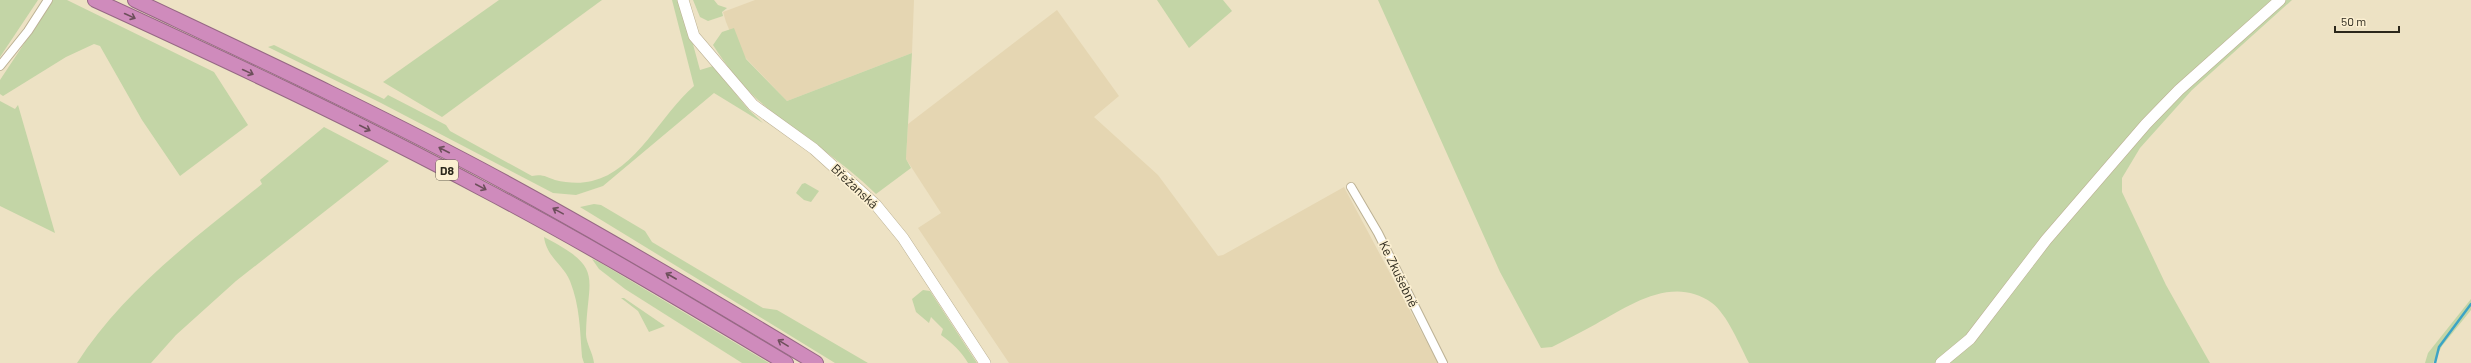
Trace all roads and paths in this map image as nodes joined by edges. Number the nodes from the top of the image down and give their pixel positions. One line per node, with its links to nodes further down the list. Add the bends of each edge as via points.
1 (48, 0): 6 (street, via 28,31)
2 (95, 0): 8 (highway, D8, one-way to 8, via 341,116 484,189 595,250)
3 (135, 0): 9 (highway, D8, one-way to 3, via 604,236 479,168 340,97)
4 (683, 0): 10 (street, Břežanská, via 694,36 753,105 814,149 876,205 903,238)
5 (2280, 0): 12 (street, via 2179,90 2146,124 2046,240 1970,340)
6 (0, 66)
7 (1351, 186): 11 (street, Ke Zkušebně, via 1378,233)
8 (786, 363)
9 (816, 363)
10 (986, 363)
11 (1443, 363)
12 (1941, 363)

